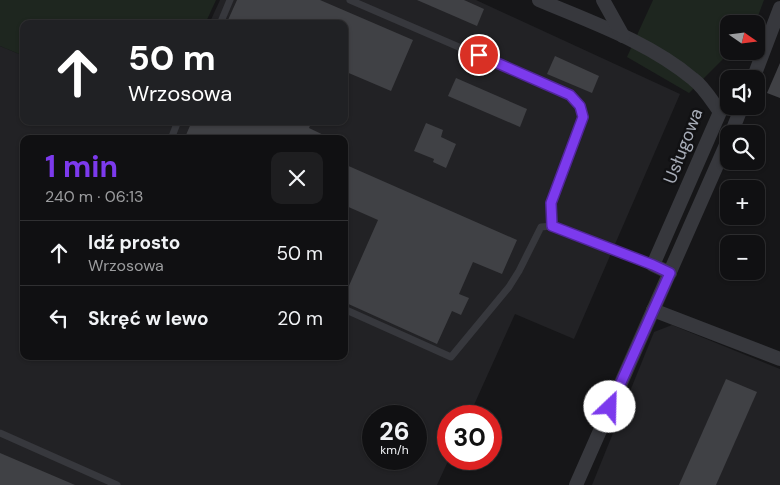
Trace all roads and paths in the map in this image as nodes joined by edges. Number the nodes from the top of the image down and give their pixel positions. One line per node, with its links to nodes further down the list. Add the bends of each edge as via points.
1 (230, 0): 6 (lane)
2 (350, 0): 10 (lane, via 570,95 580,106 583,117 551,203)
3 (539, 0): 7 (street, Usługowa)
4 (603, 0): 7 (street)
5 (780, 8): 8 (street)
6 (222, 20)
7 (623, 36): 11 (street, Usługowa, via 666,59 695,80 720,112)
8 (756, 70)
9 (720, 159): 12 (street)
10 (552, 226): 11 (lane); 14 (lane, via 541,227 514,279 451,357)
11 (653, 265): 12 (street)
12 (670, 273): 13 (street)
13 (654, 310): 15 (street); 18 (street)
14 (348, 311)
15 (780, 360)
16 (0, 433): 17 (lane)
17 (117, 485)
18 (576, 485)

